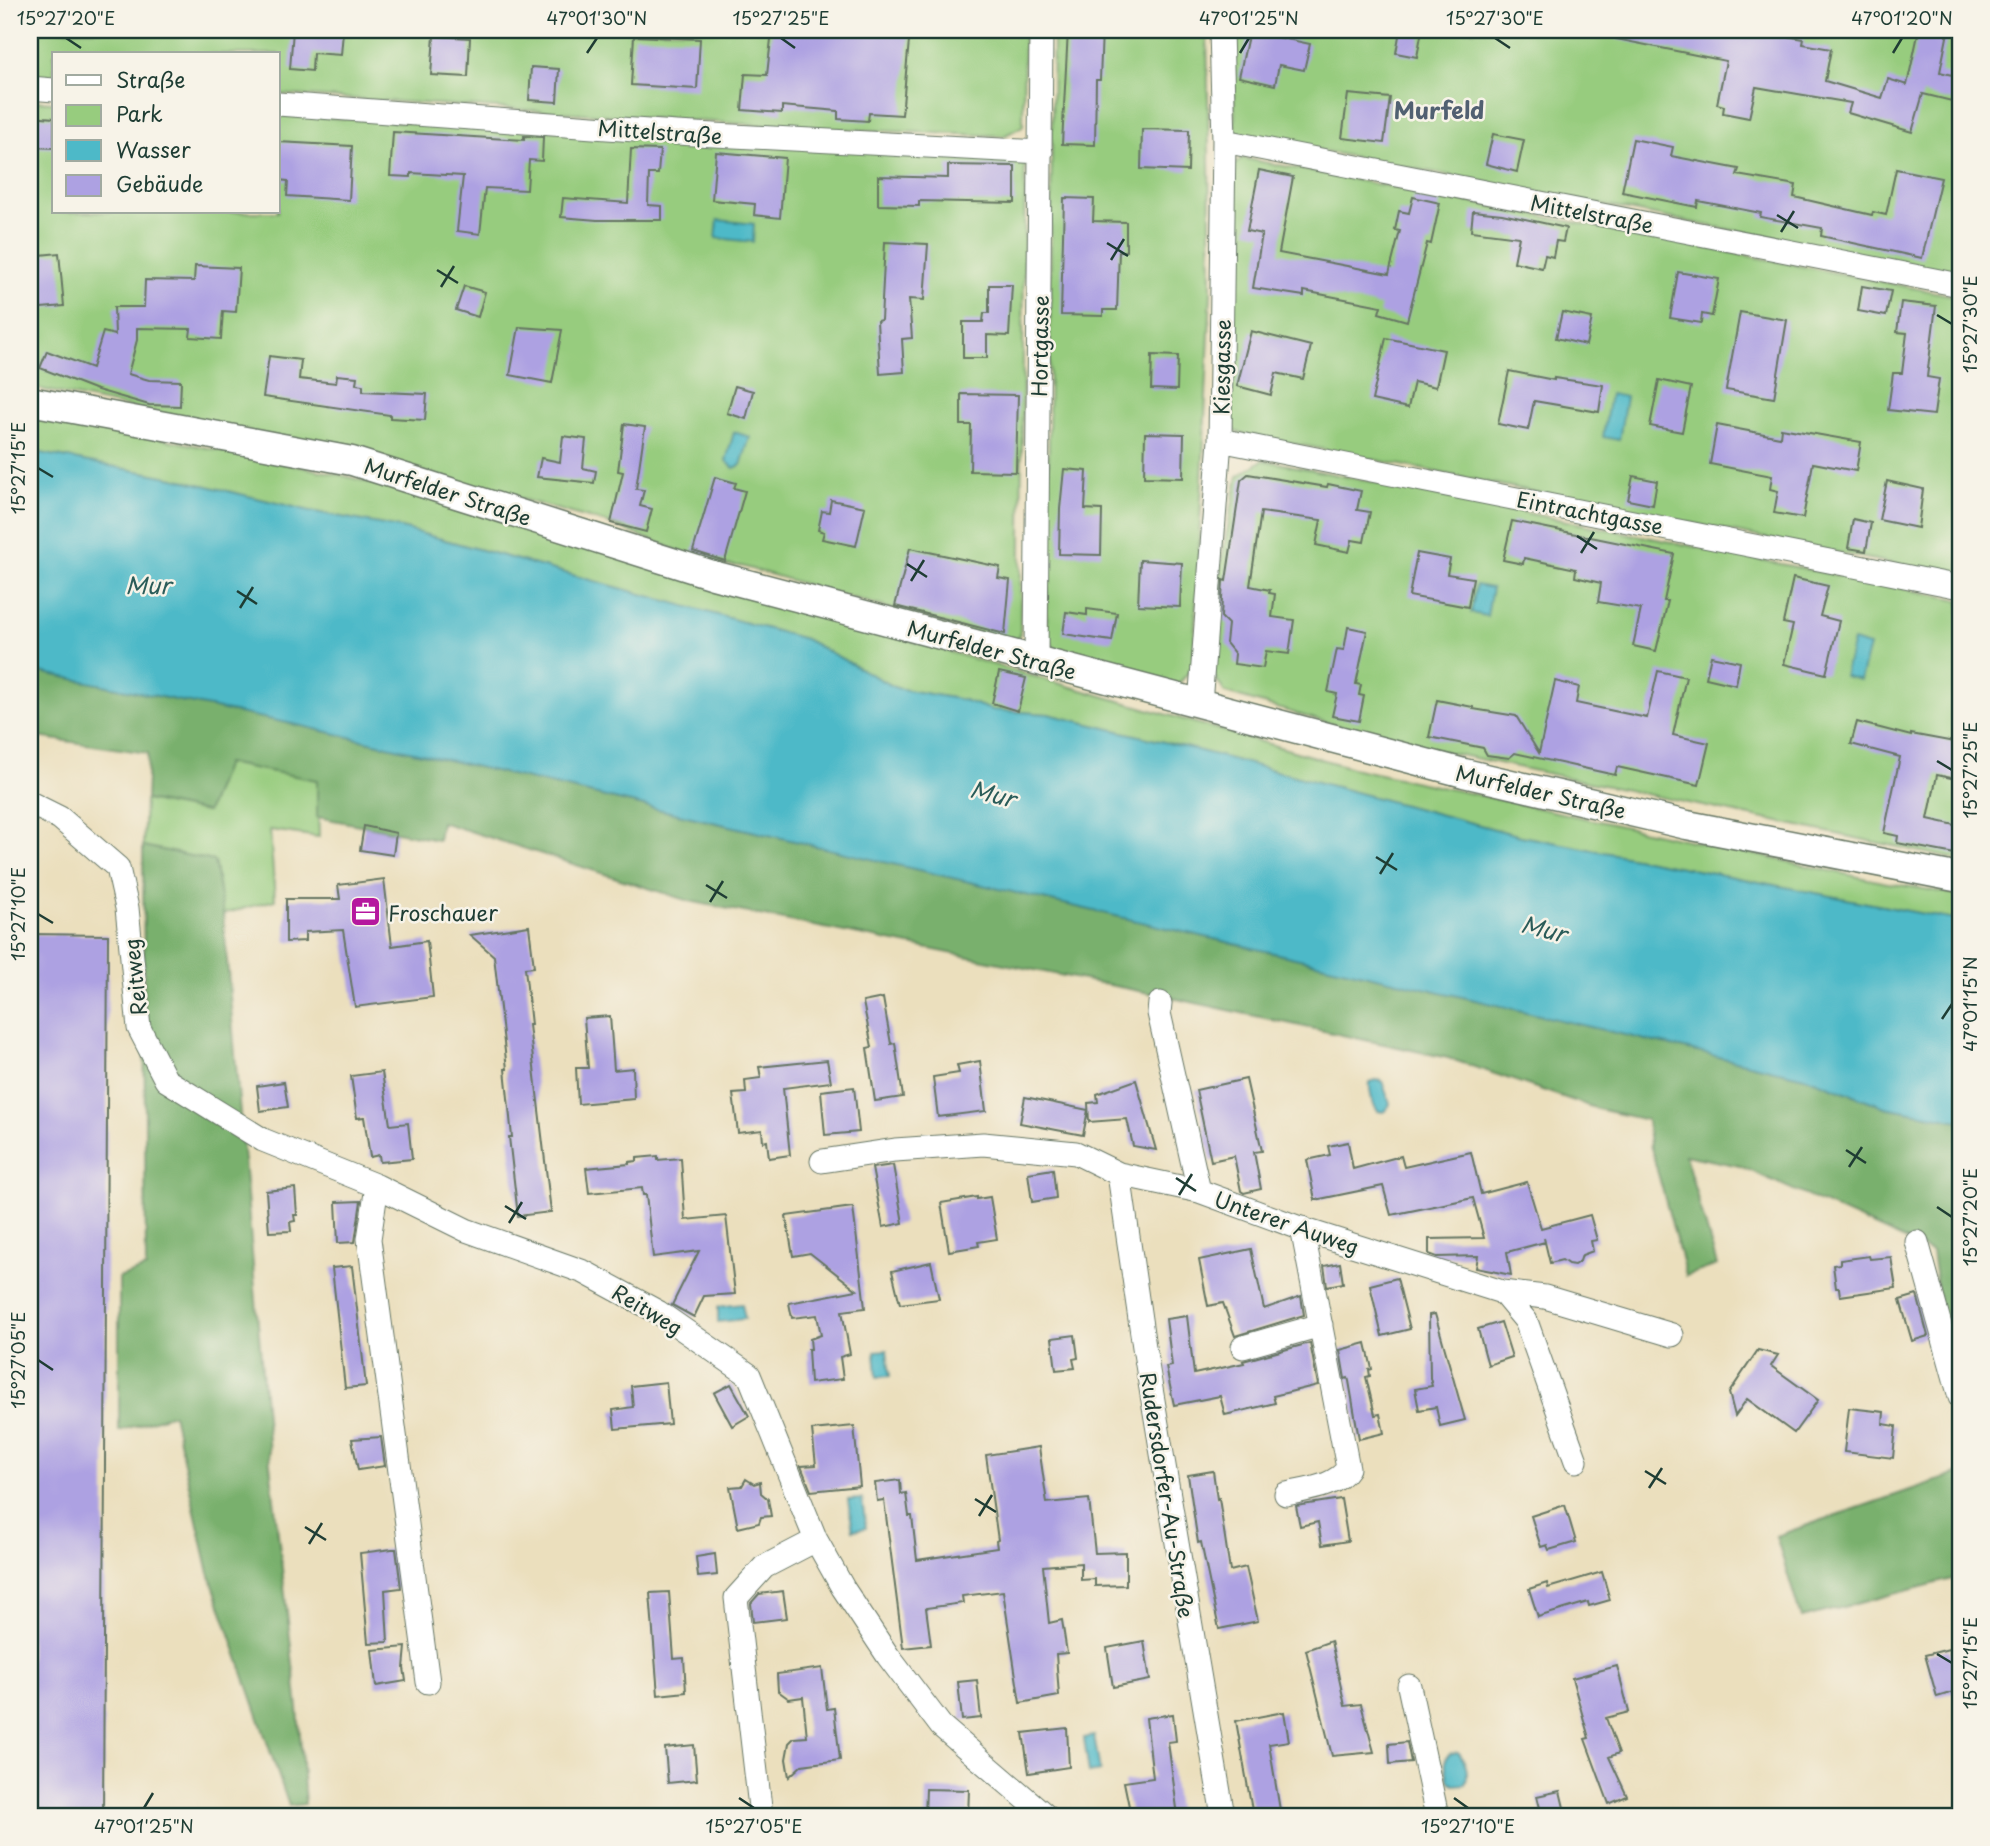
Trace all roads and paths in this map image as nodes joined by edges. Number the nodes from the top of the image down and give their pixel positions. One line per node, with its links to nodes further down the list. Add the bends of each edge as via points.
1 (1041, 30): 7 (street, Hortgasse)
2 (1221, 30): 6 (street, Kiesgasse)
3 (30, 88): 4 (street)
4 (52, 90)
5 (280, 104): 7 (street, Mittelstraße, via 676,133)
6 (1224, 141): 8 (street, Mittelstraße); 10 (street, Kiesgasse)
7 (1041, 152): 12 (street, Hortgasse)
8 (1960, 285)
9 (30, 401): 12 (street, Murfelder Straße, via 352,461 713,575)
10 (1220, 440): 11 (street, Eintrachtgasse); 13 (street, Kiesgasse)
11 (1960, 587)
12 (1036, 661): 13 (street, Murfelder Straße)
13 (1200, 704): 15 (street, Murfelder Straße, via 1687,825)
14 (30, 803): 19 (street, Reitweg, via 60,818 118,868 127,908 139,1028 166,1080 263,1140)
15 (1960, 878)
16 (1160, 1003): 20 (street, via 1158,1013)
17 (822, 1161): 18 (street, Unterer Auweg, via 983,1144 1076,1153)
18 (1119, 1174): 20 (street, Unterer Auweg); 37 (street, Rudersdorfer-Au-Straße)
19 (377, 1186): 30 (street, Reitweg, via 466,1230 584,1272 658,1312 749,1375); 31 (street, via 369,1239)
20 (1199, 1191): 21 (street, Unterer Auweg)
21 (1302, 1228): 23 (street, Unterer Auweg); 24 (street)
22 (1917, 1242): 27 (street)
23 (1502, 1292): 25 (street, Unterer Auweg, via 1545,1297); 28 (street, via 1527,1321)
24 (1321, 1325): 26 (street); 29 (street, via 1348,1468 1330,1483)
25 (1672, 1335)
26 (1243, 1347)
27 (1960, 1397)
28 (1576, 1461)
29 (1286, 1494)
30 (816, 1540): 33 (street, Reitweg, via 888,1656 940,1726); 34 (street, via 764,1567 736,1598)
31 (428, 1682)
32 (1409, 1686): 38 (street)
33 (1017, 1793): 35 (street); 36 (street, Reitweg)
34 (761, 1816)
35 (1014, 1816)
36 (1046, 1816)
37 (1223, 1816)
38 (1437, 1816)

